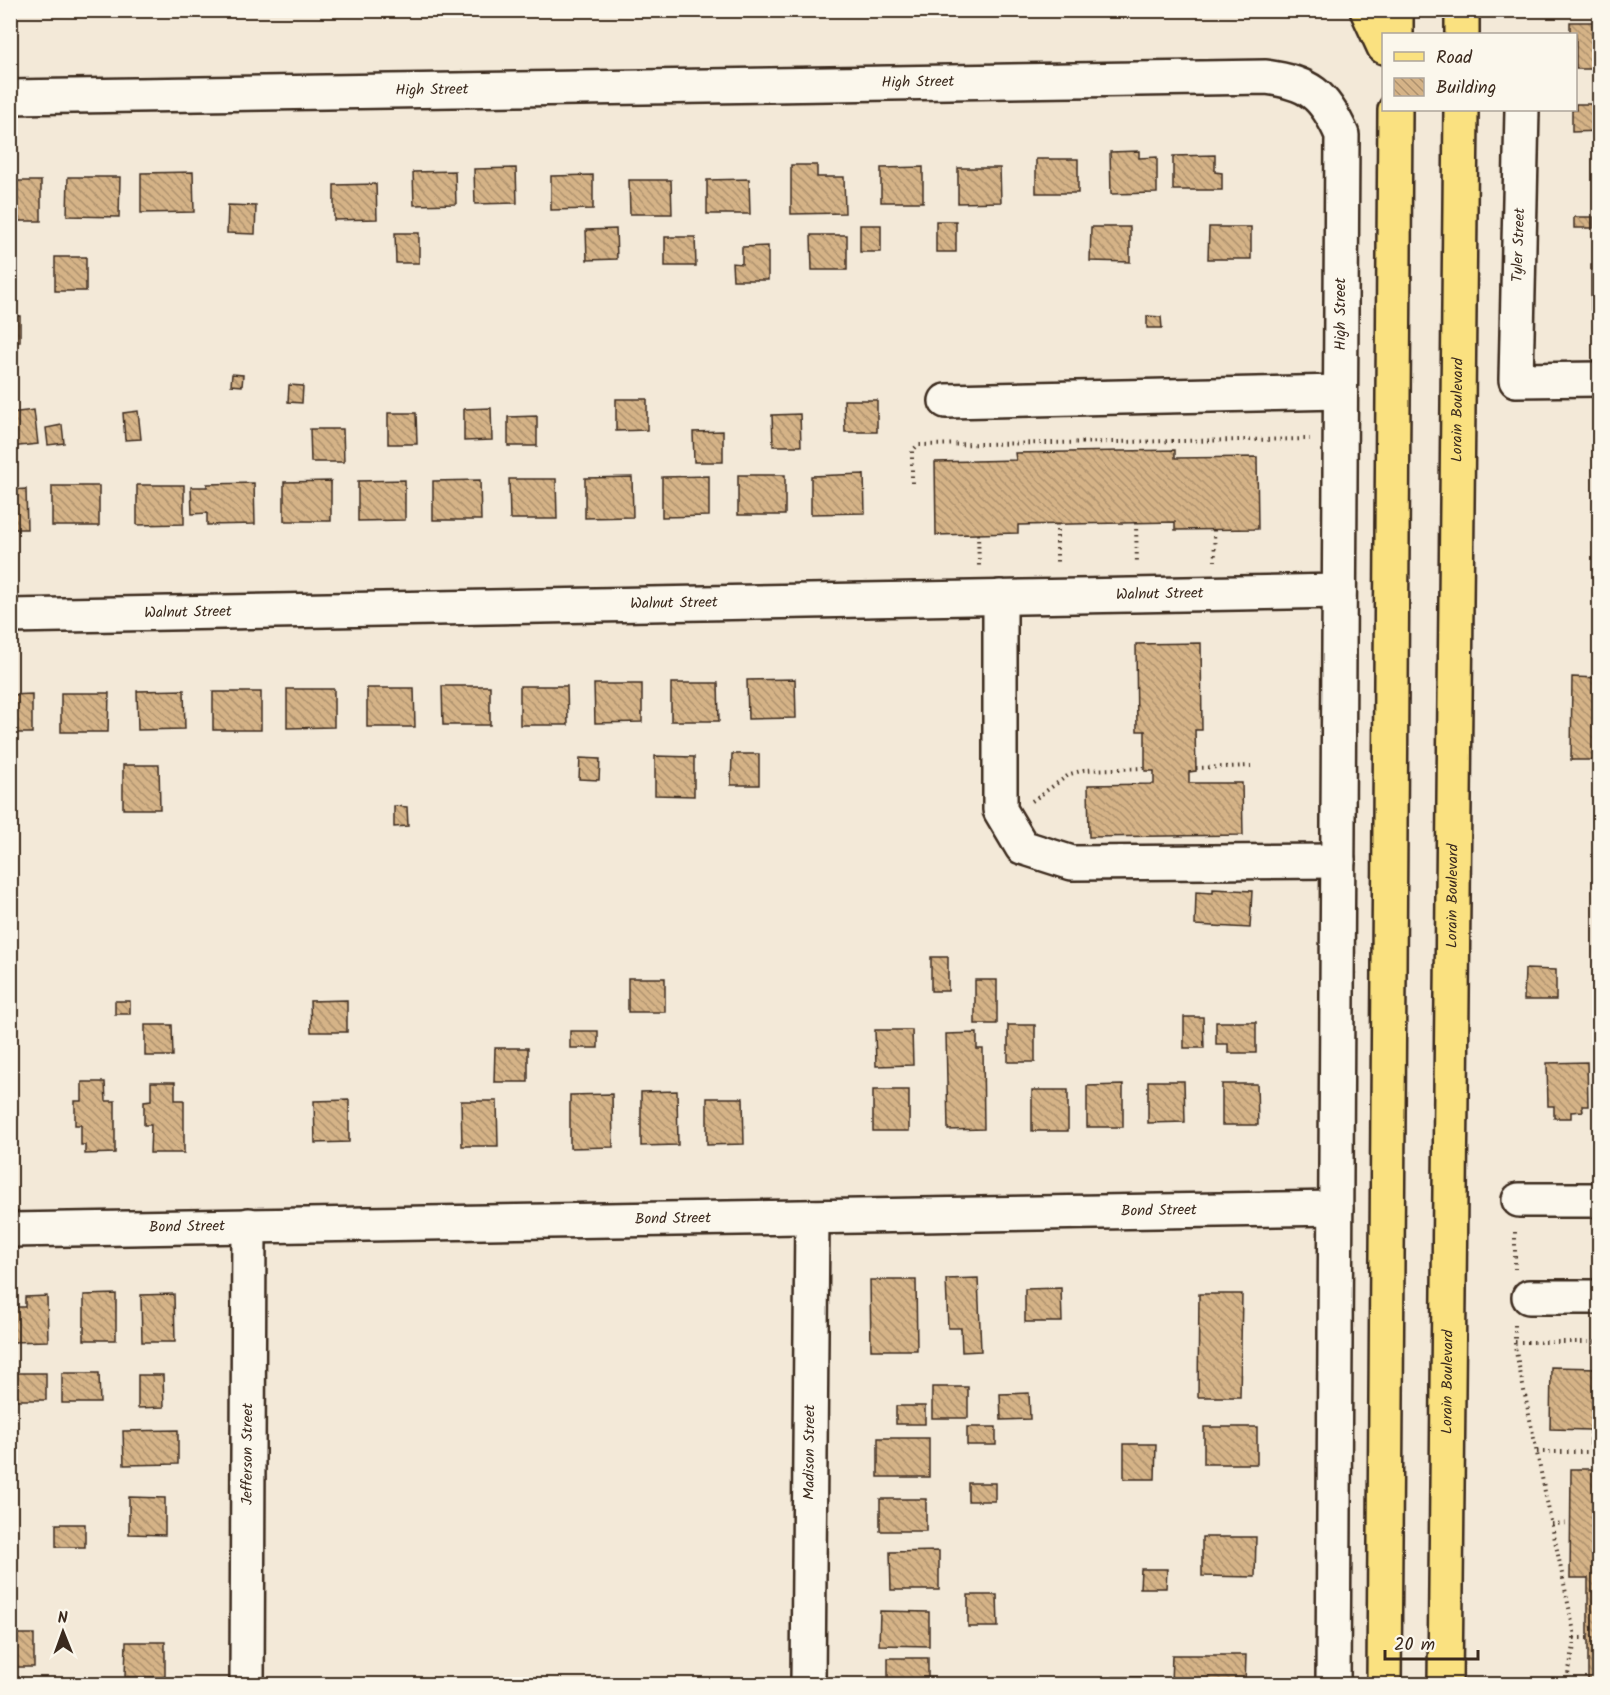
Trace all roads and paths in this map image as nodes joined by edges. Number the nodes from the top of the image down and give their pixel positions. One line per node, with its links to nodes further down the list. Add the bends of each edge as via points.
1 (1367, 10): 6 (main road)
2 (1396, 10): 4 (main road)
3 (1462, 10): 5 (main road)
4 (1396, 33)
5 (1462, 33)
6 (1382, 45)
7 (10, 97): 12 (street, High Street, via 1254,77 1291,80 1314,92 1331,111 1341,135)
8 (1395, 111): 50 (main road)
9 (1461, 111): 51 (main road, Lorain Boulevard)
10 (1522, 111): 11 (street, Tyler Street, via 1516,381)
11 (1599, 379)
12 (1340, 392): 13 (street); 24 (street, High Street)
13 (946, 401)
14 (1319, 439): 15 (path, via 918,445 912,451)
15 (912, 483)
16 (1136, 523): 21 (path)
17 (1057, 524): 22 (path)
18 (1214, 530): 20 (path)
19 (978, 534): 23 (path)
20 (1215, 567)
21 (1137, 569)
22 (1057, 571)
23 (990, 585): 24 (street, Walnut Street); 25 (street, Walnut Street); 30 (street, via 1000,810 1022,847 1072,863)
24 (1339, 591): 30 (street)
25 (10, 616)
26 (1251, 766): 28 (path)
27 (1146, 768): 29 (path, via 1084,770 1070,774)
28 (1196, 768)
29 (1042, 794)
30 (1338, 861): 32 (street)
31 (1599, 1200): 33 (street)
32 (1336, 1208): 34 (street, Bond Street); 49 (street)
33 (1517, 1215): 37 (path)
34 (812, 1217): 35 (street, Bond Street); 48 (street, Madison Street)
35 (249, 1225): 36 (street, Bond Street); 47 (street, Jefferson Street)
36 (10, 1230)
37 (1520, 1297): 38 (street); 39 (path)
38 (1599, 1297)
39 (1515, 1342): 40 (path); 41 (path)
40 (1599, 1342)
41 (1537, 1452): 42 (path); 44 (path)
42 (1599, 1452)
43 (1571, 1523): 44 (path)
44 (1552, 1524): 45 (path)
45 (1574, 1638): 46 (path); 52 (path)
46 (1588, 1638)
47 (247, 1684)
48 (808, 1684)
49 (1333, 1684)
50 (1384, 1684)
51 (1445, 1684)
52 (1566, 1684)

